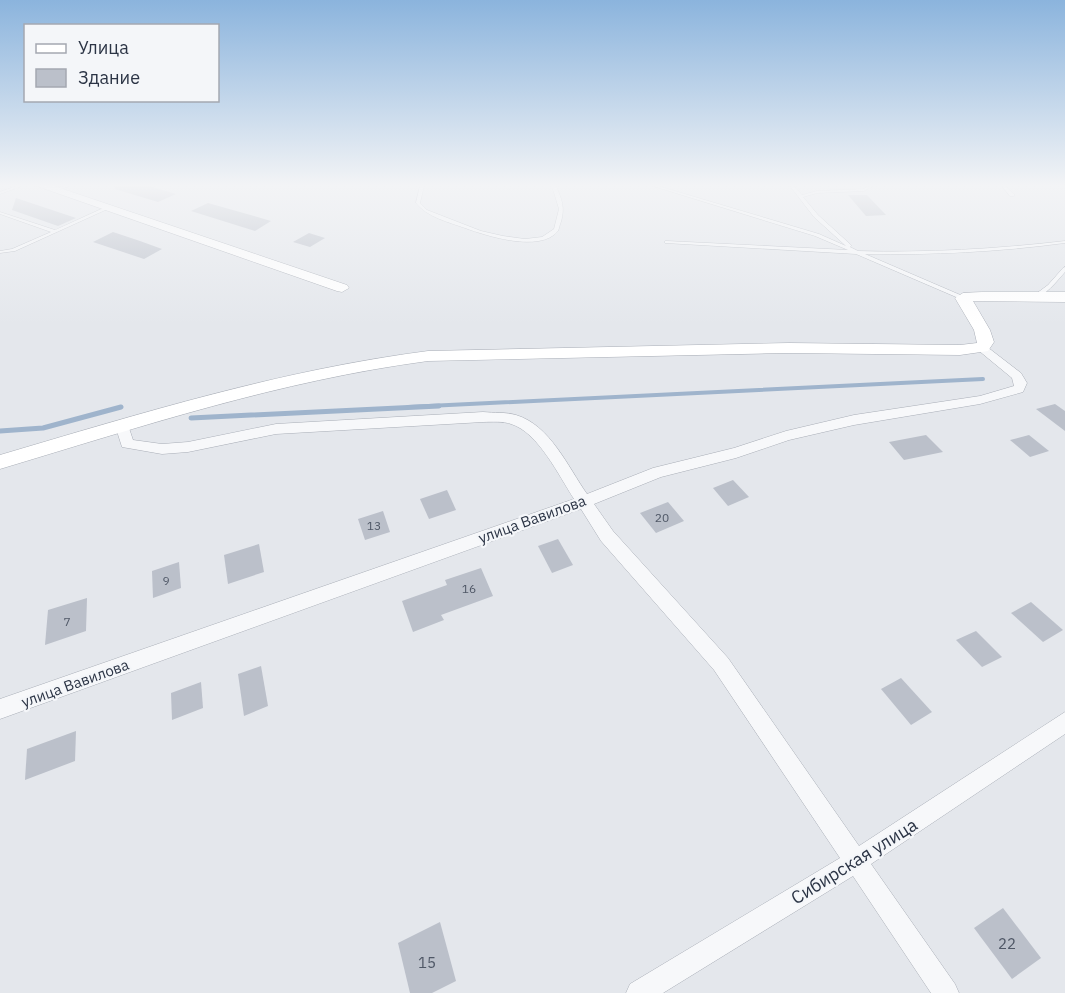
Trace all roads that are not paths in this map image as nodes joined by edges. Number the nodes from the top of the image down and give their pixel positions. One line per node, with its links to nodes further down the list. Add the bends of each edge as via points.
1 (55, 232): 10 (lane)
2 (183, 232): 12 (street)
3 (481, 232): 4 (lane, via 508,241 536,239)
4 (552, 232)
5 (808, 232): 9 (lane)
6 (834, 232): 9 (lane)
7 (667, 242): 9 (lane)
8 (1065, 242): 9 (lane, via 963,252)
9 (854, 251): 15 (lane)
10 (0, 252)
11 (1065, 269): 13 (lane)
12 (342, 288)
13 (1035, 297): 14 (street); 15 (street)
14 (1065, 297)
15 (963, 298): 16 (street, via 982,330 986,342)
16 (982, 347): 17 (street, via 428,356 349,366); 19 (street, улица Вавилова, via 1017,376 1019,389 980,400 854,420 786,436 658,472)
17 (122, 425): 18 (street); 19 (street, via 127,444 162,449 276,429 483,417 513,419 540,436 568,473)
18 (0, 462)
19 (583, 502): 20 (street, улица Вавилова); 22 (street, via 607,536 721,664)
20 (0, 709)
21 (1065, 722): 22 (street, Сибирская улица)
22 (856, 861): 23 (street, Сибирская улица); 24 (street)
23 (639, 993)
24 (946, 993)

